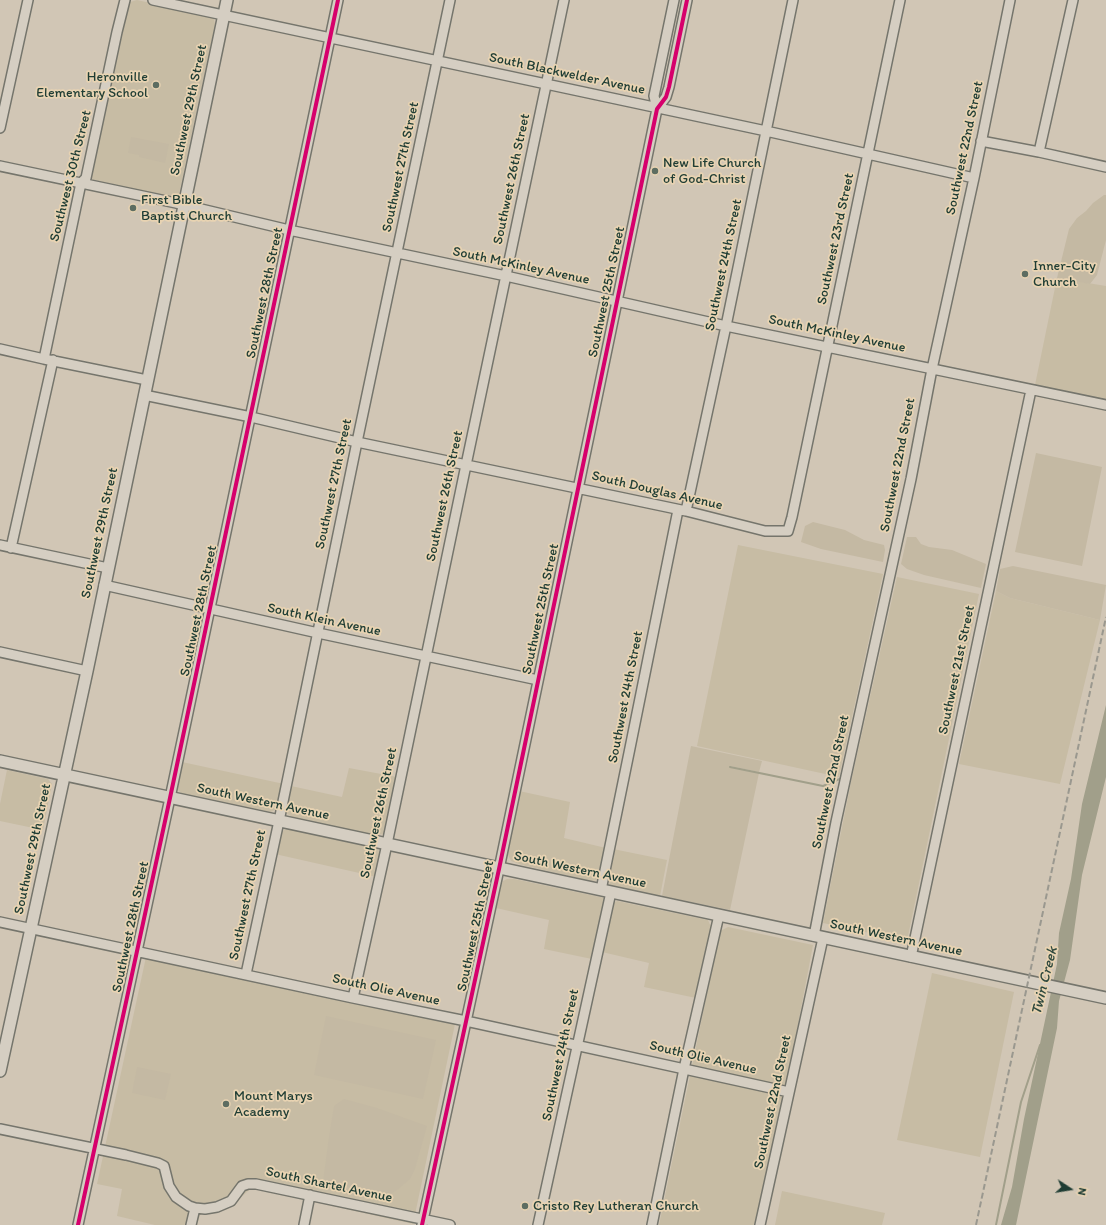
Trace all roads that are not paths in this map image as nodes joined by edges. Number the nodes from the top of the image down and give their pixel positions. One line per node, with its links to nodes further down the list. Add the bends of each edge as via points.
1 (28, 0): 19 (street)
2 (125, 0): 27 (street, Southwest 30th Street, via 86,178)
3 (154, 0): 14 (street, South Blackwelder Avenue)
4 (227, 0): 14 (main road, Southwest 29th Street)
5 (338, 0): 15 (street, Southwest 28th Street)
6 (450, 0): 16 (street, Southwest 27th Street)
7 (564, 0): 17 (street, Southwest 26th Street)
8 (674, 0): 18 (street, Southwest 25th Street, via 654,96)
9 (687, 0): 18 (street, Southwest 25th Street, via 670,87)
10 (793, 0): 20 (street, Southwest 24th Street)
11 (900, 0): 23 (street, Southwest 23rd Street)
12 (1010, 0): 21 (street, Southwest 22nd Street)
13 (1073, 0): 22 (street)
14 (224, 15): 15 (street, South Blackwelder Avenue); 28 (main road, Southwest 29th Street)
15 (330, 38): 16 (street, South Blackwelder Avenue); 29 (street, Southwest 28th Street)
16 (437, 61): 17 (street, South Blackwelder Avenue); 30 (street, Southwest 27th Street)
17 (546, 84): 18 (street, South Blackwelder Avenue); 31 (street, Southwest 26th Street)
18 (657, 109): 20 (street, South Blackwelder Avenue); 32 (street, Southwest 25th Street)
19 (0, 128)
20 (766, 131): 23 (street, South Blackwelder Avenue); 33 (street, Southwest 24th Street)
21 (981, 141): 22 (street); 26 (street, Southwest 22nd Street)
22 (1039, 152): 25 (street)
23 (869, 154): 26 (street, South Blackwelder Avenue); 34 (street, Southwest 23rd Street)
24 (0, 166): 27 (street, South McKinley Avenue)
25 (1106, 167)
26 (974, 178): 37 (street, Southwest 22nd Street)
27 (81, 183): 28 (street, South McKinley Avenue); 36 (street, Southwest 30th Street)
28 (184, 205): 29 (street, South McKinley Avenue); 38 (main road, Southwest 29th Street)
29 (289, 230): 30 (street, South McKinley Avenue); 42 (street, Southwest 28th Street)
30 (397, 253): 31 (street, South McKinley Avenue); 43 (street, Southwest 27th Street)
31 (506, 276): 32 (street, South McKinley Avenue); 44 (street, Southwest 26th Street)
32 (616, 301): 33 (street, South McKinley Avenue); 45 (street, Southwest 25th Street)
33 (726, 326): 34 (street, South McKinley Avenue); 46 (street, Southwest 24th Street)
34 (827, 346): 37 (street, South McKinley Avenue); 47 (street, Southwest 23rd Street)
35 (0, 349): 36 (street)
36 (48, 360): 38 (street); 49 (street, Southwest 30th Street)
37 (932, 369): 39 (street, South McKinley Avenue); 68 (street, Southwest 22nd Street, via 911,479 837,815)
38 (148, 380): 40 (main road, Southwest 29th Street)
39 (1030, 390): 41 (street, South McKinley Avenue); 70 (street, Southwest 21st Street)
40 (144, 395): 42 (street, South Douglas Avenue); 50 (main road, Southwest 29th Street)
41 (1106, 405)
42 (250, 417): 43 (street, South Douglas Avenue); 52 (street, Southwest 28th Street)
43 (357, 442): 44 (street, South Douglas Avenue); 53 (street, Southwest 27th Street)
44 (466, 465): 45 (street, South Douglas Avenue); 55 (street, Southwest 26th Street)
45 (578, 488): 46 (street, South Douglas Avenue); 57 (street, Southwest 25th Street)
46 (682, 510): 47 (street, South Douglas Avenue, via 765,531); 64 (street, Southwest 24th Street, via 630,748)
47 (788, 531)
48 (0, 545): 49 (street)
49 (11, 548): 50 (street)
50 (108, 568): 51 (main road, Southwest 29th Street)
51 (104, 585): 52 (street, South Klein Avenue); 56 (main road, Southwest 29th Street)
52 (210, 609): 53 (street, South Klein Avenue); 60 (street, Southwest 28th Street)
53 (318, 633): 55 (street, South Klein Avenue); 61 (street, Southwest 27th Street)
54 (0, 652): 56 (street)
55 (426, 656): 57 (street, South Klein Avenue); 62 (street, Southwest 26th Street)
56 (87, 671): 59 (main road, Southwest 29th Street)
57 (538, 680): 63 (street, Southwest 25th Street)
58 (0, 761): 59 (main road, South Western Avenue)
59 (64, 775): 60 (main road, South Western Avenue); 67 (main road, Southwest 29th Street)
60 (170, 798): 61 (main road, South Western Avenue); 69 (street, Southwest 28th Street)
61 (279, 821): 62 (main road, South Western Avenue); 71 (street, Southwest 27th Street)
62 (387, 844): 63 (main road, South Western Avenue); 72 (street, Southwest 26th Street)
63 (499, 868): 64 (main road, South Western Avenue); 74 (street, Southwest 25th Street)
64 (606, 891): 65 (main road, South Western Avenue); 75 (street, Southwest 24th Street)
65 (719, 915): 68 (main road, South Western Avenue); 76 (street)
66 (0, 922): 67 (street, South Olie Avenue)
67 (31, 928): 69 (street, South Olie Avenue); 77 (main road, Southwest 29th Street)
68 (818, 937): 70 (main road, South Western Avenue); 78 (street, Southwest 22nd Street)
69 (138, 951): 71 (street, South Olie Avenue); 80 (street, Southwest 28th Street)
70 (911, 957): 73 (main road, South Western Avenue)
71 (246, 974): 72 (street, South Olie Avenue)
72 (353, 998): 74 (street, South Olie Avenue)
73 (1106, 998)
74 (466, 1021): 75 (street, South Olie Avenue); 83 (street, Southwest 25th Street)
75 (577, 1045): 76 (street, South Olie Avenue); 88 (street, Southwest 24th Street)
76 (684, 1069): 78 (street, South Olie Avenue); 89 (street)
77 (0, 1071)
78 (789, 1092): 90 (street, Southwest 22nd Street)
79 (0, 1129): 80 (street)
80 (95, 1148): 82 (street, via 146,1159 164,1166 169,1186 176,1197); 84 (street, Southwest 28th Street)
81 (310, 1195): 82 (street, South Shartel Avenue, via 248,1184 242,1186 231,1201 217,1207); 83 (street, South Shartel Avenue); 86 (street)
82 (195, 1208): 85 (street)
83 (422, 1222): 87 (street, South Shartel Avenue)
84 (78, 1225)
85 (192, 1225)
86 (304, 1225)
87 (450, 1225)
88 (538, 1225)
89 (652, 1225)
90 (760, 1225)

